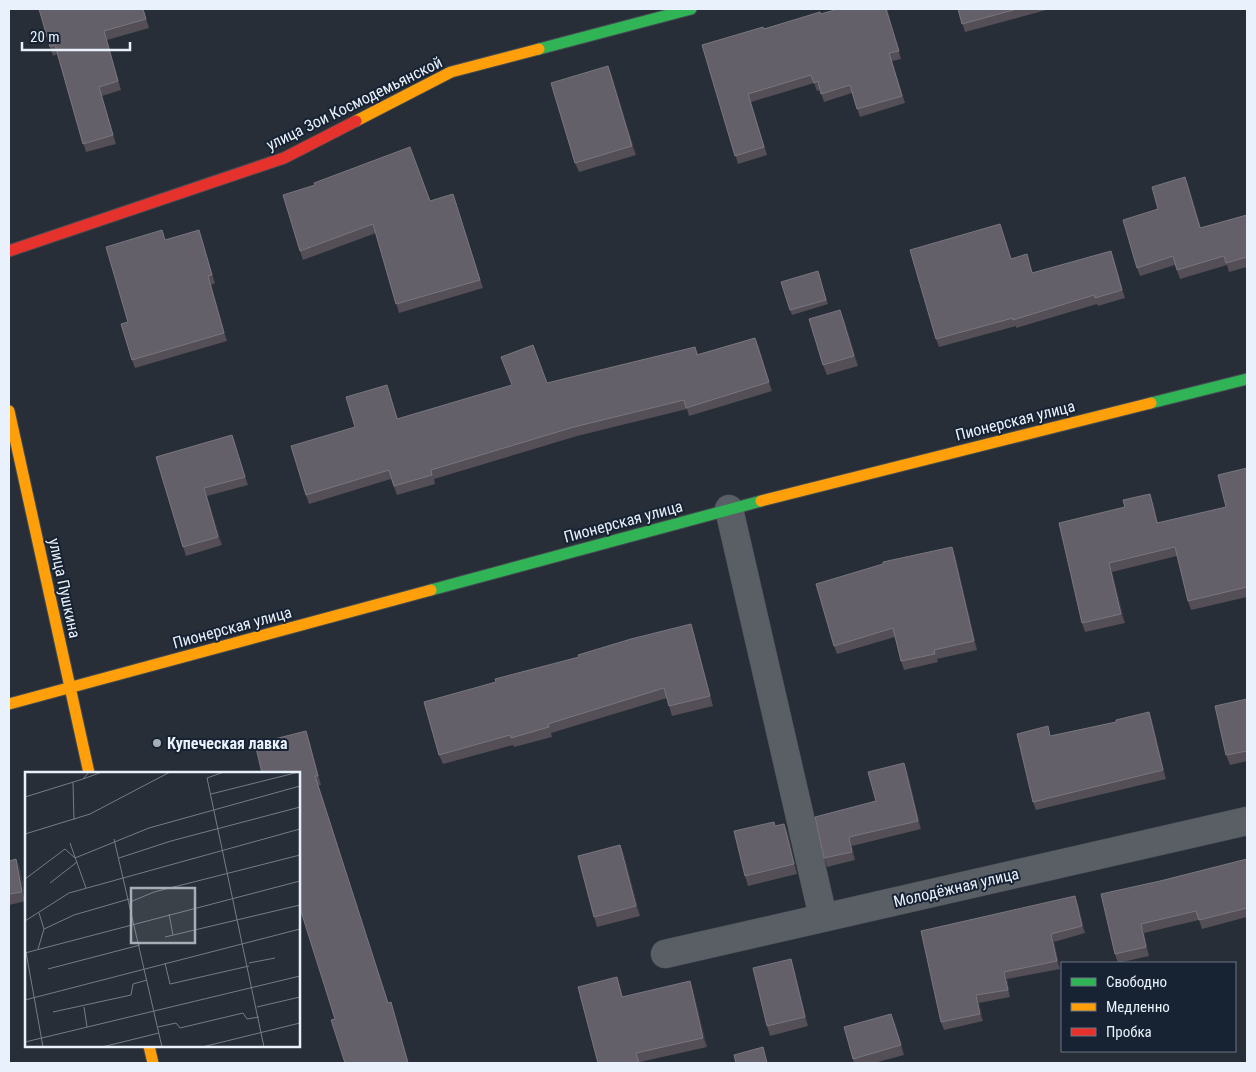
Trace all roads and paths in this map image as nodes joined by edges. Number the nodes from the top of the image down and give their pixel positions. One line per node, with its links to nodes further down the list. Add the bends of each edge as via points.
1 (691, 9): 2 (street, улица Зои Космодемьянской, via 451,72 284,158)
2 (9, 251)
3 (1247, 379): 5 (street, Пионерская улица)
4 (9, 411): 6 (street, улица Пушкина)
5 (729, 509): 6 (street, Пионерская улица); 10 (street)
6 (70, 688): 7 (street, Пионерская улица); 8 (street, улица Пушкина)
7 (9, 704)
8 (89, 772)
9 (1247, 821): 10 (street, Молодёжная улица)
10 (823, 917): 11 (street, Молодёжная улица)
11 (665, 954)
12 (149, 1047): 13 (street)
13 (153, 1063)

